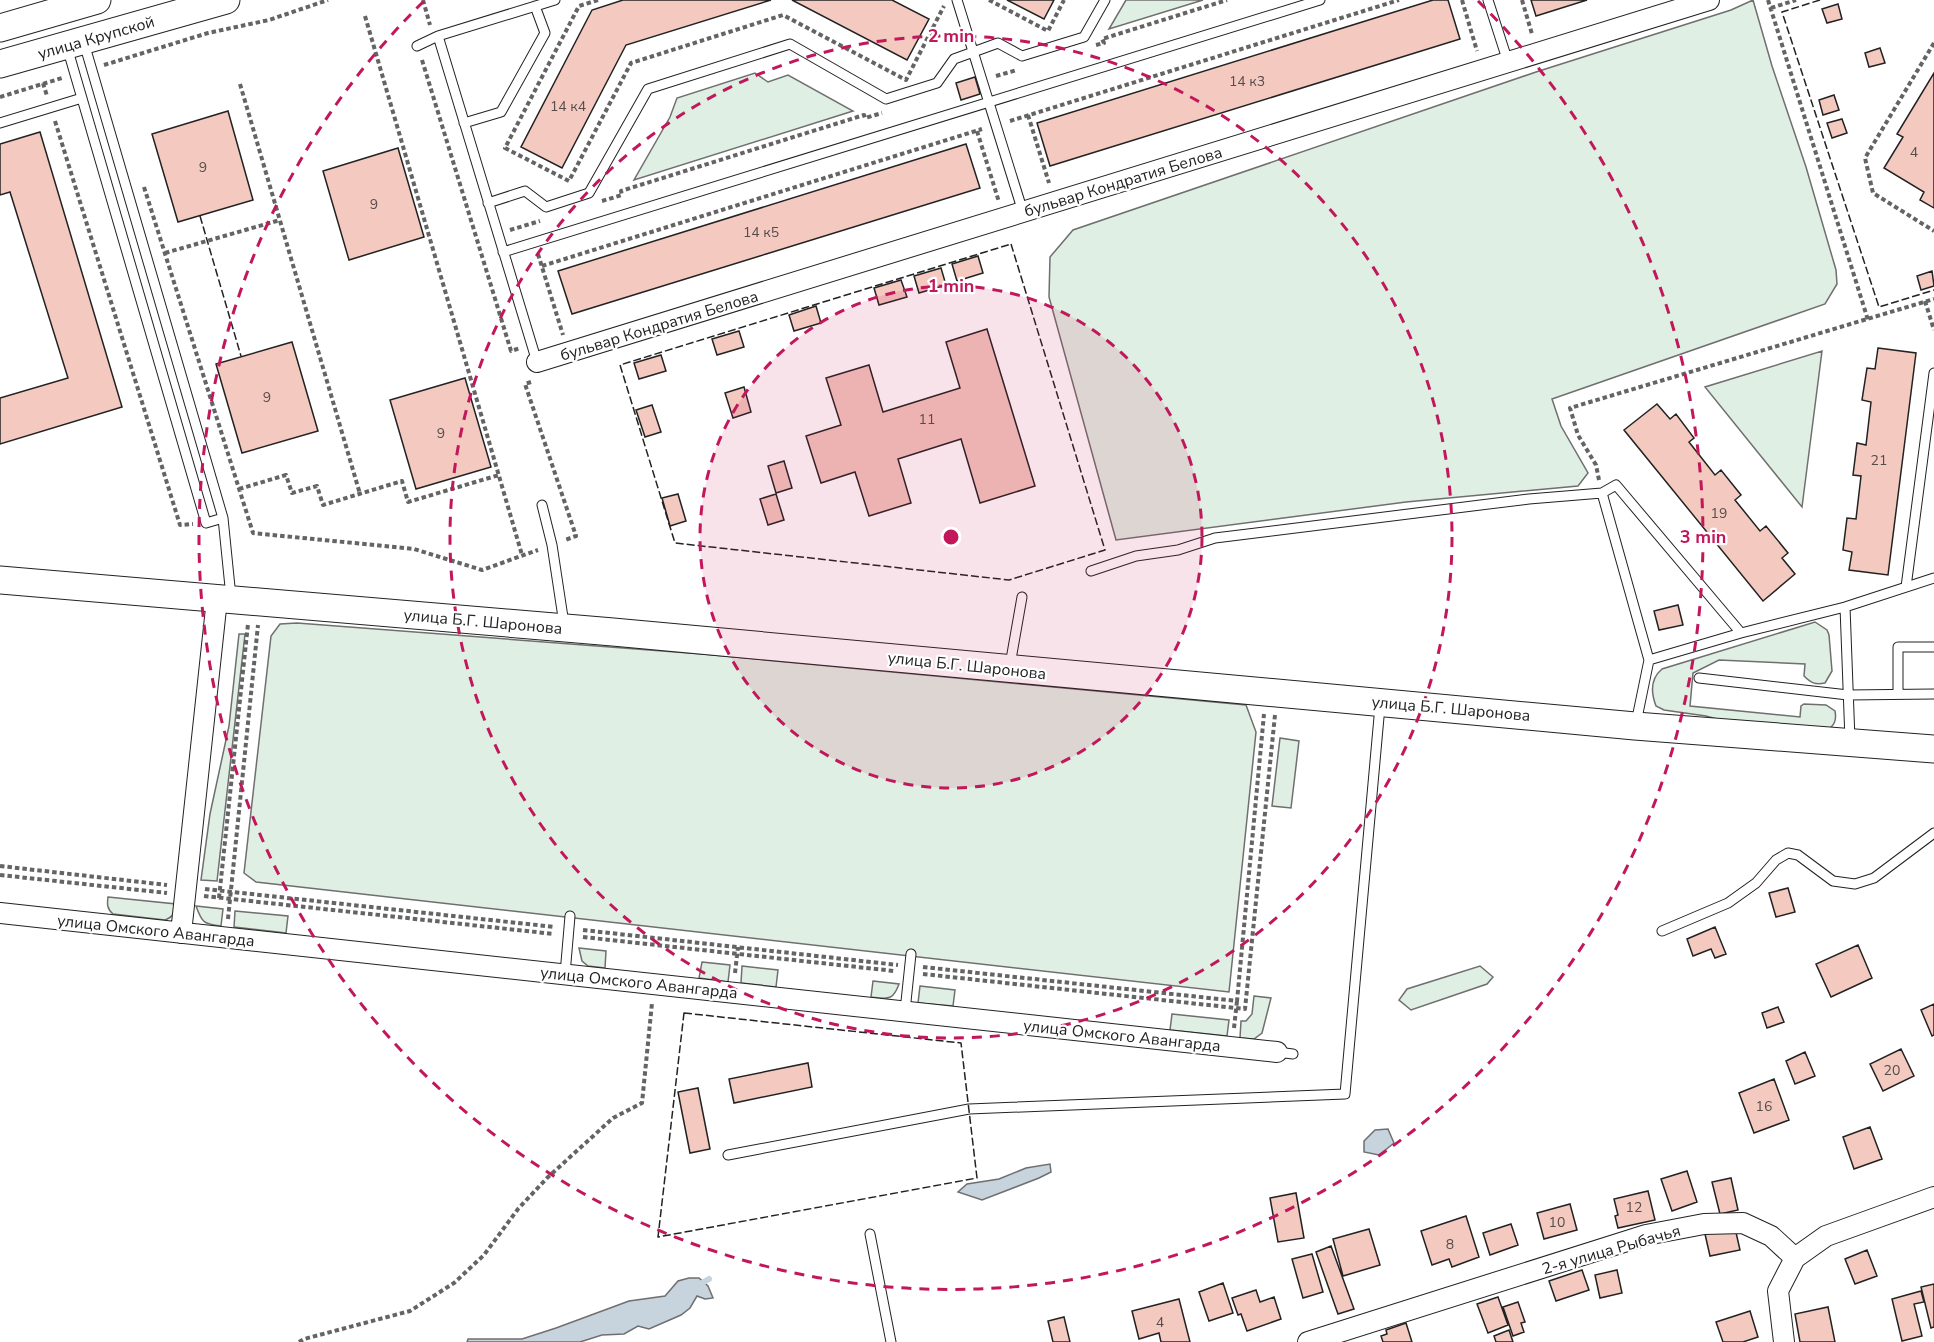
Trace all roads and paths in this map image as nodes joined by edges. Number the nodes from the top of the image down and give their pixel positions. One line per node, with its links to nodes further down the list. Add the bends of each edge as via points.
1 (94, 0): 25 (main road)
2 (226, 0): 28 (main road, улица Крупской)
3 (328, 0): 36 (path)
4 (423, 0): 24 (path)
5 (555, 0): 21 (lane)
6 (598, 0): 7 (path, via 579,6 505,148 569,182 631,63 783,15 906,80)
7 (947, 0)
8 (957, 0): 32 (lane)
9 (989, 0): 10 (path, via 1048,31)
10 (1064, 0)
11 (1105, 0): 32 (lane, via 1084,37 1022,56 998,43)
12 (1227, 0): 31 (path, via 1102,39 1104,43)
13 (1320, 0): 46 (lane)
14 (1399, 0): 49 (path)
15 (1462, 0): 33 (path)
16 (1488, 0): 34 (lane)
17 (1522, 0): 27 (path)
18 (1709, 0): 34 (street, бульвар Кондратия Белова)
19 (1768, 0): 22 (path)
20 (1796, 0): 22 (path)
21 (535, 6): 26 (lane); 51 (lane, via 545,33 501,112)
22 (1771, 8): 69 (path)
23 (365, 16): 76 (path)
24 (430, 27)
25 (0, 28)
26 (438, 36): 30 (lane); 51 (lane)
27 (1533, 37)
28 (75, 43): 35 (main road, улица Крупской); 38 (lane); 39 (lane)
29 (1934, 43): 62 (path, via 1865,158 1873,193)
30 (417, 46): 71 (path)
31 (1093, 46)
32 (973, 52): 41 (lane); 57 (lane, via 954,59 937,83 886,99 790,44 648,89 589,193 546,207 525,191)
33 (1479, 54)
34 (1508, 62): 59 (street, бульвар Кондратия Белова)
35 (0, 64)
36 (105, 64): 38 (path); 40 (path)
37 (1027, 67): 41 (path)
38 (91, 69): 81 (lane)
39 (75, 74): 42 (path); 45 (lane)
40 (108, 74)
41 (982, 80): 46 (lane)
42 (43, 83): 44 (path); 47 (path)
43 (240, 84): 61 (path)
44 (0, 97)
45 (82, 98): 47 (lane); 82 (lane)
46 (989, 102): 52 (lane); 64 (lane)
47 (51, 107): 50 (lane); 82 (path, via 180,525)
48 (887, 111): 56 (path, via 621,191 622,195)
49 (1028, 115): 52 (path); 55 (path)
50 (0, 123)
51 (464, 123): 57 (lane)
52 (996, 125): 53 (path); 59 (lane)
53 (976, 131): 58 (path); 66 (path)
54 (143, 185): 65 (path)
55 (1050, 187)
56 (602, 201)
57 (488, 203): 63 (lane)
58 (999, 203)
59 (1023, 212): 72 (street, бульвар Кондратия Белова)
60 (550, 218): 63 (path)
61 (280, 219): 65 (path); 79 (path)
62 (1934, 231)
63 (498, 234): 64 (lane)
64 (503, 252): 72 (lane)
65 (165, 253): 77 (path)
66 (542, 266)
67 (1934, 299): 68 (path)
68 (1925, 302): 69 (path); 70 (path)
69 (1868, 320): 78 (path, via 1570,408 1578,435 1596,465)
70 (1934, 330)
71 (511, 351)
72 (537, 362)
73 (1934, 373): 75 (lane)
74 (525, 384): 83 (path, via 576,536)
75 (1933, 385): 88 (lane)
76 (499, 475): 79 (path, via 408,502 402,481); 84 (path)
77 (239, 489): 79 (path, via 286,475 292,493 317,486 323,505); 84 (path, via 253,533 414,549 482,570)
78 (1602, 493): 85 (lane, via 1215,538); 93 (lane, via 1616,485); 95 (lane)
79 (360, 494)
80 (542, 505): 83 (lane)
81 (223, 518): 82 (lane); 90 (lane)
82 (206, 523)
83 (552, 545): 84 (path); 92 (lane)
84 (522, 555)
85 (1091, 571)
86 (1934, 578): 88 (lane)
87 (0, 580): 90 (main road, улица Б.Г. Шаронова)
88 (1906, 587): 91 (lane)
89 (1022, 597): 96 (lane)
90 (240, 601): 92 (main road, улица Б.Г. Шаронова); 109 (street); 110 (path); 111 (path)
91 (1845, 607): 93 (lane); 101 (lane)
92 (565, 628): 96 (main road, улица Б.Г. Шаронова)
93 (1741, 633): 95 (lane)
94 (1934, 647): 99 (lane, via 1898,647)
95 (1649, 660): 103 (lane)
96 (1009, 669): 98 (main road, улица Б.Г. Шаронова)
97 (1699, 678): 101 (lane)
98 (1272, 693): 102 (main road, улица Б.Г. Шаронова); 119 (path, via 1237,1001); 119 (path, via 1245,1009)
99 (1898, 694): 100 (lane); 101 (lane)
100 (1934, 694)
101 (1848, 695): 104 (lane)
102 (1380, 702): 103 (main road, улица Б.Г. Шаронова); 124 (lane, via 1345,1094 969,1109)
103 (1635, 726): 104 (main road, улица Б.Г. Шаронова)
104 (1850, 744): 105 (main road, улица Б.Г. Шаронова)
105 (1934, 749)
106 (1934, 833): 115 (lane, via 1874,879 1855,884 1833,881 1798,855 1788,853 1728,903)
107 (0, 867): 109 (path)
108 (0, 875): 109 (path)
109 (185, 891): 110 (path); 112 (path); 117 (street)
110 (220, 891): 111 (path); 112 (path)
111 (231, 892): 116 (path)
112 (219, 898): 116 (path)
113 (0, 913): 117 (street, улица Омского Авангарда)
114 (570, 916): 116 (lane)
115 (1662, 931)
116 (569, 932): 119 (path); 120 (lane)
117 (181, 933): 120 (street, улица Омского Авангарда)
118 (911, 954): 119 (lane)
119 (909, 969): 122 (lane)
120 (565, 974): 121 (street, улица Омского Авангарда)
121 (654, 984): 122 (street, улица Омского Авангарда); 128 (path, via 642,1102 613,1118 547,1178 484,1255 454,1283 410,1311)
122 (906, 1011): 123 (street, улица Омского Авангарда)
123 (1285, 1053)
124 (728, 1155)
125 (1934, 1197): 127 (street, via 1826,1236)
126 (870, 1234): 129 (lane)
127 (1795, 1258): 130 (street, 2-я улица Рыбачья, via 1771,1236 1743,1223 1704,1224 1646,1235); 131 (street, via 1778,1291)
128 (299, 1342)
129 (891, 1342)
130 (1308, 1342)
131 (1784, 1342)

